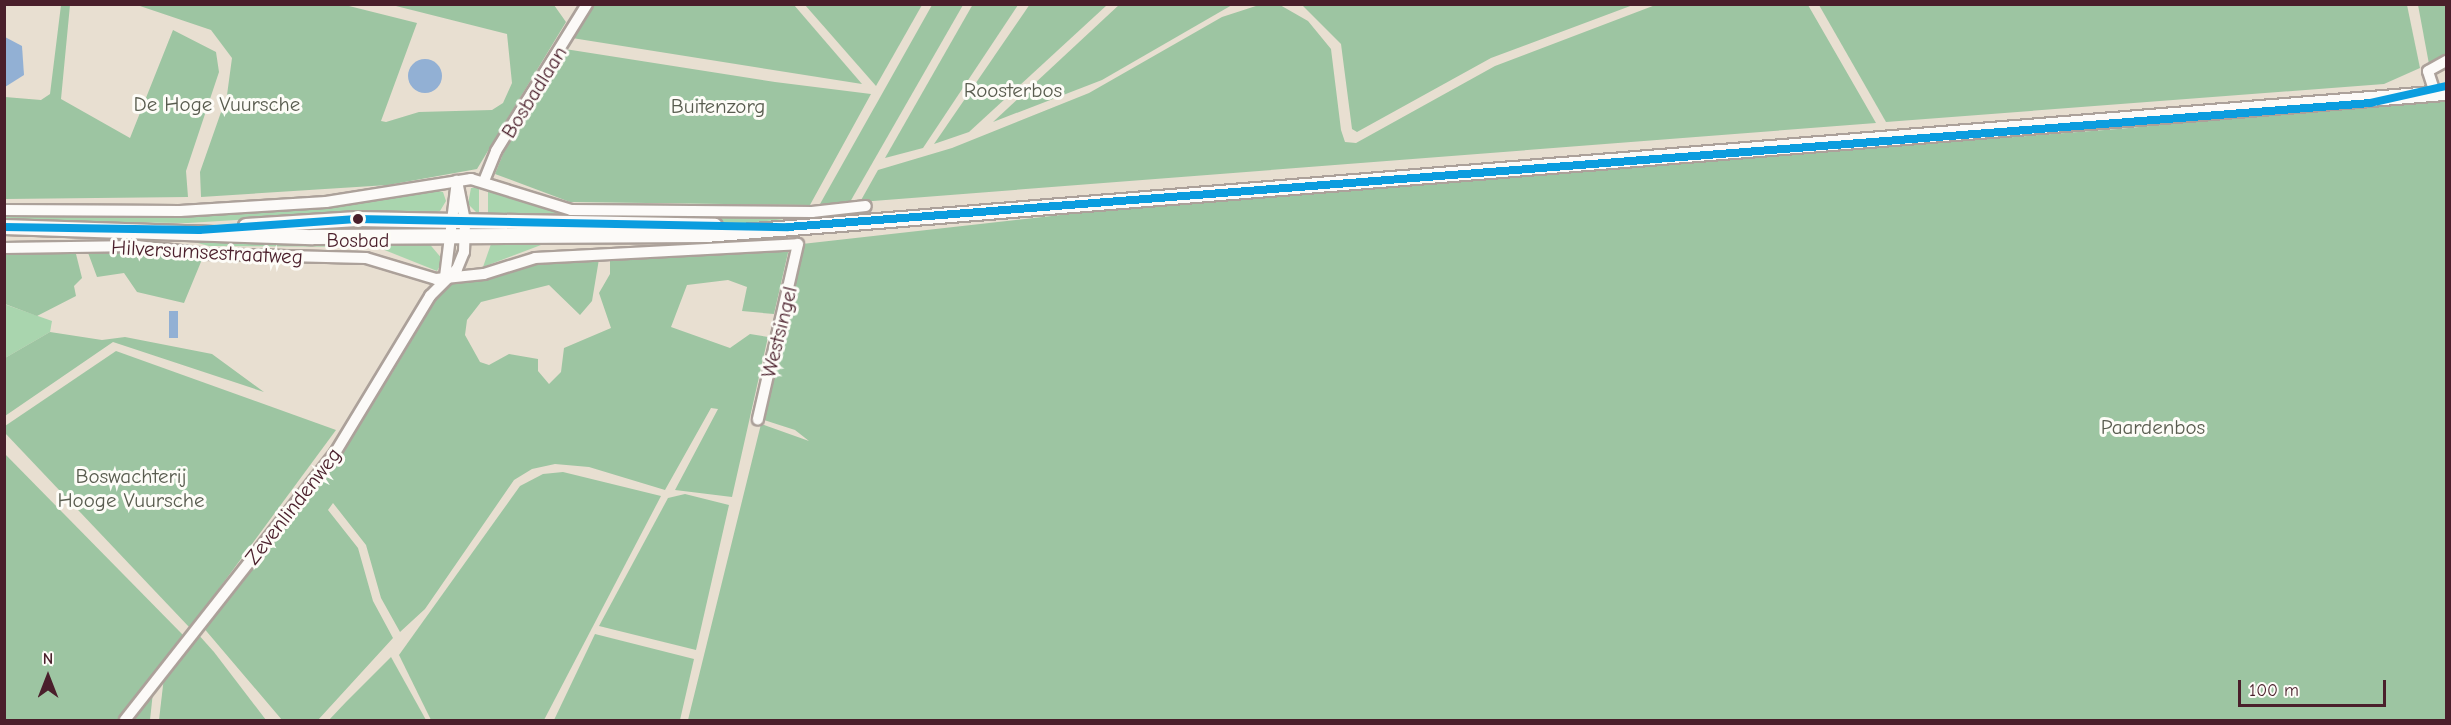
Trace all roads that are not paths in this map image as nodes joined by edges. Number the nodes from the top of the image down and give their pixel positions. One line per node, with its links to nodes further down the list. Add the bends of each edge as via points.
1 (587, 4): 5 (street, Bosbadlaan, via 496,152)
2 (2446, 61): 3 (street, via 2428,71)
3 (2441, 91): 10 (main road, Hilversumsestraatweg, via 2385,101)
4 (457, 181): 5 (street, Hilversumsestraatweg); 7 (street, Hilversumsestraatweg, via 326,202 180,211); 8 (street); 9 (street)
5 (484, 181): 6 (street, Hilversumsestraatweg, via 571,210 812,212)
6 (866, 206)
7 (4, 210)
8 (450, 220): 9 (main road, Hilversumsestraatweg); 12 (main road, Hilversumsestraatweg, via 314,220); 13 (street, Zevenlindenweg)
9 (465, 220): 10 (main road, Hilversumsestraatweg); 14 (street, Zevenlindenweg)
10 (788, 226): 14 (main road, Hilversumsestraatweg, via 706,235)
11 (4, 227): 12 (main road, Hilversumsestraatweg)
12 (199, 230): 13 (main road, Hilversumsestraatweg)
13 (450, 239): 14 (main road, Hilversumsestraatweg); 17 (street, Zevenlindenweg)
14 (465, 239): 17 (street, Zevenlindenweg, via 462,260)
15 (798, 244): 17 (street, Hilversumsestraatweg, via 535,258); 18 (street, Westsingel)
16 (4, 248): 17 (street, Hilversumsestraatweg, via 137,246 207,254 366,258)
17 (444, 279): 19 (street, Zevenlindenweg, via 335,453)
18 (758, 419)
19 (125, 720)

